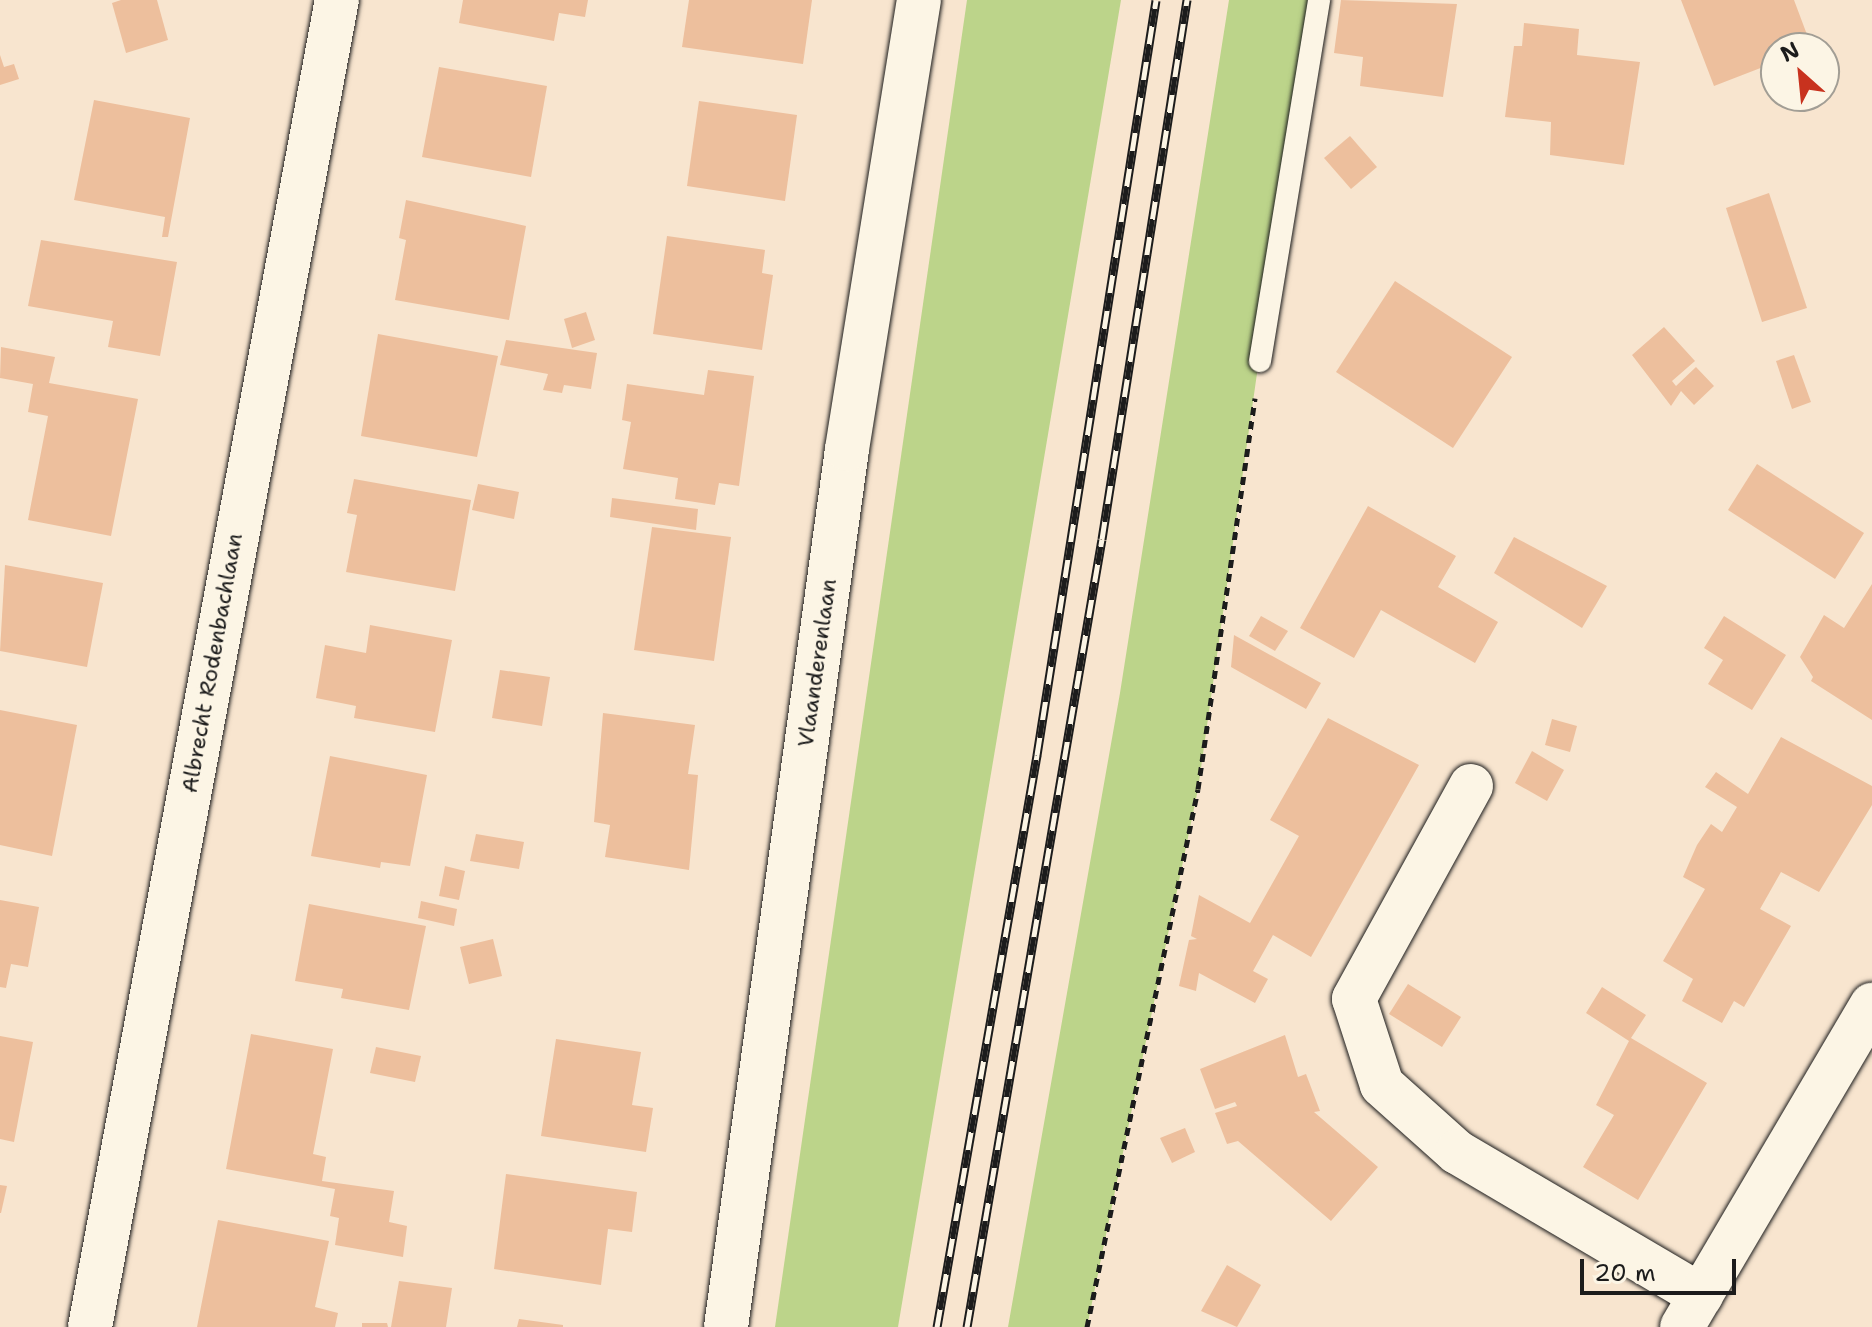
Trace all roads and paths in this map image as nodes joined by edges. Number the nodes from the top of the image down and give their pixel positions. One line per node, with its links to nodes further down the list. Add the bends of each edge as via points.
1 (337, 0): 8 (street, Albrecht Rodenbachlaan)
2 (919, 0): 9 (street, Vlaanderenlaan, via 847,449)
3 (1319, 0): 4 (lane)
4 (1260, 361): 10 (path, via 1198,789)
5 (1471, 786): 7 (street, via 1354,999 1382,1085 1457,1152)
6 (1872, 1005): 7 (street)
7 (1692, 1311)
8 (90, 1327)
9 (726, 1327)
10 (1087, 1327)

